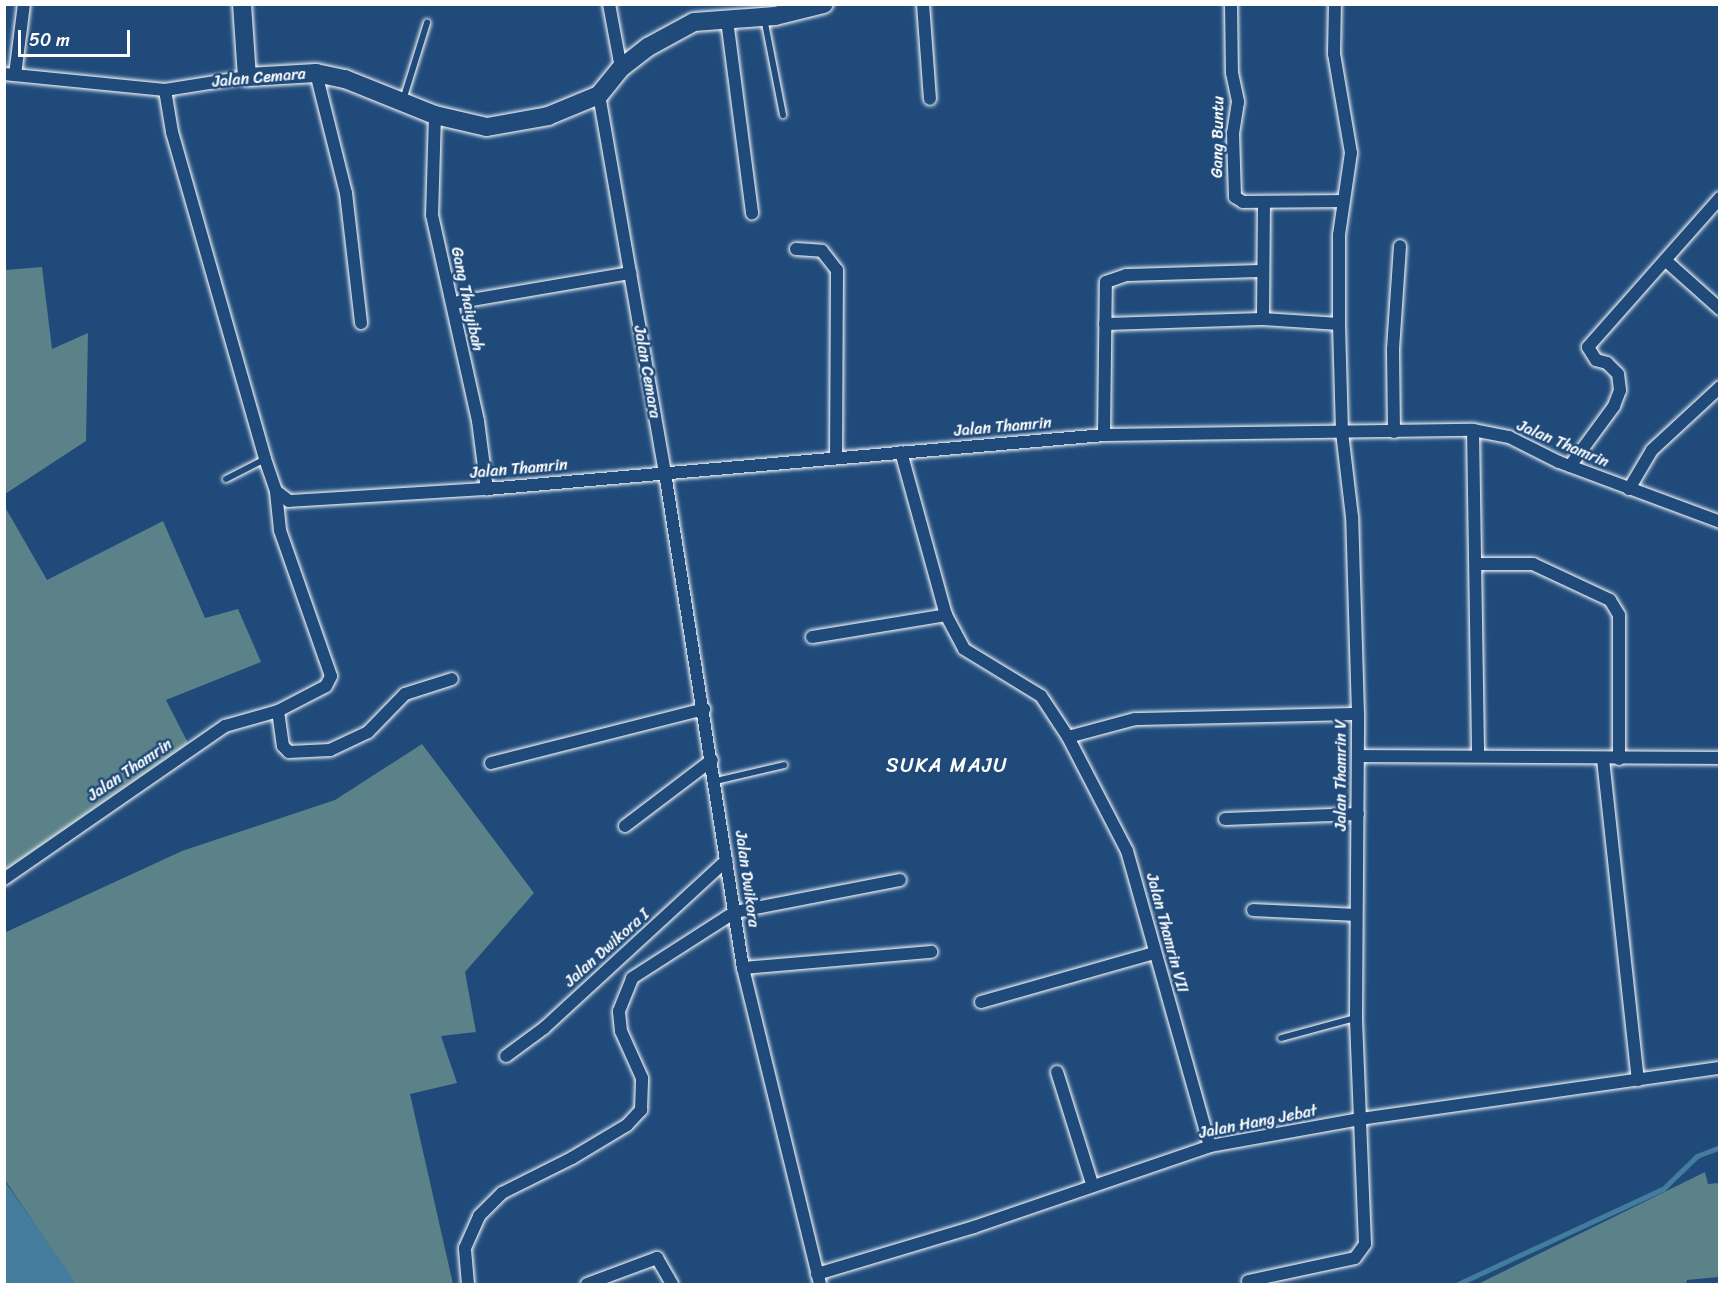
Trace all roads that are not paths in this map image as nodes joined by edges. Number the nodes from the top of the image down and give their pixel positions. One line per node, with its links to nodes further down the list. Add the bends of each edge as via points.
1 (24, 4): 13 (street)
2 (242, 4): 14 (street)
3 (609, 4): 11 (street)
4 (922, 4): 17 (street)
5 (1232, 4): 23 (street, Gang Buntu, via 1232,73 1238,102 1233,133 1235,197 1244,202)
6 (1335, 4): 22 (street, Jalan Thamrin V, via 1334,54 1351,153)
7 (813, 6): 8 (street, Jalan Cemara)
8 (764, 17): 9 (street, Jalan Cemara); 20 (lane)
9 (727, 20): 11 (street, Jalan Cemara, via 694,22 672,32); 24 (street)
10 (427, 23): 18 (lane)
11 (621, 68): 16 (street, Jalan Cemara)
12 (316, 73): 14 (street, Jalan Cemara); 18 (street, Jalan Cemara, via 345,79); 33 (street, via 346,193)
13 (10, 74): 15 (street, Jalan Cemara)
14 (247, 77): 15 (street, Jalan Cemara)
15 (165, 90): 43 (street, Jalan Thamrin, via 172,132)
16 (599, 95): 19 (street, Jalan Cemara, via 548,116 487,127); 29 (street, Jalan Cemara)
17 (930, 99)
18 (403, 101): 19 (street, Jalan Cemara)
19 (435, 115): 30 (street, Gang Thaiyibah, via 432,216)
20 (783, 115)
21 (1719, 198): 27 (street)
22 (1342, 201): 23 (street, Gang Buntu); 35 (street, Jalan Thamrin V)
23 (1264, 202): 28 (street)
24 (752, 213)
25 (1400, 246): 39 (street)
26 (796, 249): 42 (street, via 822,251 837,270)
27 (1665, 260): 31 (street); 44 (street, via 1588,347 1596,360 1608,363 1618,374 1620,390 1614,406)
28 (1261, 271): 32 (street); 34 (street, via 1115,276 1106,282)
29 (630, 273): 30 (street); 45 (street, Jalan Cemara)
30 (454, 303): 47 (street, Gang Thaiyibah)
31 (1719, 309)
32 (1263, 320): 34 (street); 35 (street)
33 (361, 323)
34 (1105, 324): 40 (street)
35 (1340, 324): 38 (street, Jalan Thamrin V)
36 (1719, 387): 48 (street, via 1652,450)
37 (1473, 430): 39 (street, Jalan Thamrin); 44 (street, Jalan Thamrin, via 1509,437); 51 (street)
38 (1342, 432): 39 (street, Jalan Thamrin); 40 (street, Jalan Thamrin); 57 (street, Jalan Thamrin V, via 1352,517)
39 (1394, 432)
40 (1104, 435): 41 (street, Jalan Thamrin)
41 (901, 453): 42 (street, Jalan Thamrin); 52 (street, Jalan Thamrin VII)
42 (836, 458): 45 (street, Jalan Thamrin)
43 (265, 459): 46 (lane); 49 (street, Jalan Thamrin)
44 (1570, 466): 48 (street, Jalan Thamrin)
45 (665, 473): 47 (street, Jalan Thamrin); 55 (street, Jalan Dwikora)
46 (226, 479)
47 (487, 489): 49 (street, Jalan Thamrin, via 288,501)
48 (1629, 489): 50 (street, Jalan Thamrin)
49 (276, 491): 56 (street, Jalan Thamrin, via 280,530 331,676 326,686)
50 (1719, 522)
51 (1476, 564): 59 (street); 63 (street, via 1533,564 1610,600 1618,615)
52 (946, 615): 53 (street); 58 (street, Jalan Thamrin VII, via 964,649 1041,696)
53 (812, 637)
54 (452, 679): 56 (street, via 405,694 368,732 330,750 289,752 283,746)
55 (704, 709): 64 (street, Jalan Dwikora); 65 (street)
56 (278, 711): 72 (street, Jalan Thamrin, via 225,726)
57 (1358, 714): 58 (street, via 1135,719); 60 (street, Jalan Thamrin V)
58 (1068, 737): 78 (street, Jalan Thamrin VII, via 1127,851)
59 (1478, 755): 60 (street); 62 (street)
60 (1359, 756): 68 (street, Jalan Thamrin V)
61 (1719, 758): 63 (street)
62 (1603, 759): 63 (street); 86 (street)
63 (1619, 759)
64 (712, 760): 67 (street, Jalan Dwikora); 70 (street)
65 (491, 764)
66 (784, 765): 67 (lane)
67 (716, 781): 71 (street, Jalan Dwikora)
68 (1358, 814): 69 (street); 76 (street, Jalan Thamrin V)
69 (1225, 819)
70 (625, 826)
71 (727, 860): 75 (street, Jalan Dwikora); 83 (street, Jalan Dwikora I, via 544,1028)
72 (4, 879)
73 (900, 880): 75 (street)
74 (1253, 910): 76 (street)
75 (735, 912): 79 (street, Jalan Dwikora); 92 (street, via 632,978 619,1011 621,1031 642,1078 641,1110 627,1125 494,1200 479,1216 465,1248)
76 (1356, 915): 81 (street, Jalan Thamrin V)
77 (931, 952): 79 (street)
78 (1154, 953): 80 (street); 88 (street, Jalan Thamrin VII)
79 (743, 969): 90 (street, Jalan Dwikora)
80 (981, 1002)
81 (1356, 1018): 82 (lane); 87 (street, Jalan Thamrin V)
82 (1281, 1038)
83 (506, 1056)
84 (1719, 1068): 86 (street, Jalan Hang Jebat)
85 (1057, 1072): 89 (street)
86 (1638, 1080): 87 (street, Jalan Hang Jebat)
87 (1360, 1119): 88 (street, Jalan Hang Jebat); 91 (street, Jalan Thamrin V, via 1365,1244 1360,1255)
88 (1210, 1146): 89 (street, Jalan Hang Jebat)
89 (1092, 1184): 90 (street, Jalan Hang Jebat)
90 (819, 1279)
91 (1248, 1281)
92 (468, 1284)
93 (587, 1284): 94 (street, via 657,1258)
94 (672, 1284)

